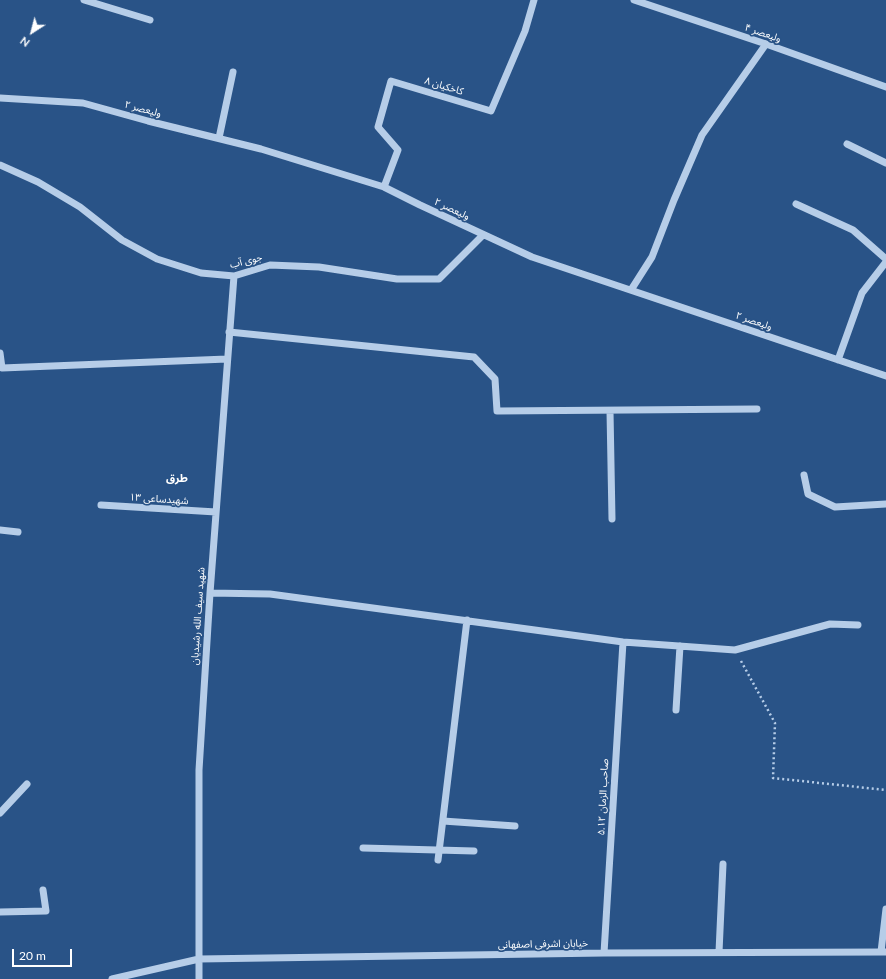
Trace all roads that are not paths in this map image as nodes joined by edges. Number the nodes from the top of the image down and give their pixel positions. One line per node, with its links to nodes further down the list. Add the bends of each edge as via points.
1 (81, 0): 2 (street)
2 (84, 0): 6 (street)
3 (534, 0): 15 (street, کاخکیان ۸, via 525,32 491,111 391,80 378,127 398,150)
4 (634, 0): 5 (street, ولیعصر ۴)
5 (646, 2): 7 (street, ولیعصر ۴)
6 (150, 20)
7 (766, 44): 9 (street, ولیعصر ۴); 21 (street, via 702,136 652,257)
8 (233, 72): 11 (street)
9 (886, 87)
10 (0, 98): 11 (street, ولیعصر ۲, via 84,102)
11 (219, 138): 15 (street, ولیعصر ۲)
12 (847, 144): 13 (street)
13 (886, 163)
14 (0, 165): 20 (street, جوی آب, via 38,182 80,207 122,240 157,260 201,273)
15 (384, 187): 17 (street, ولیعصر ۲)
16 (796, 204): 18 (street, via 853,230)
17 (483, 234): 20 (street, جوی آب, via 439,279 397,279 319,266 270,265); 21 (street, ولیعصر ۲, via 532,257)
18 (886, 259)
19 (886, 262): 25 (street, via 862,293)
20 (234, 276): 22 (street, شهید سیف الله رشیدیان)
21 (631, 290): 25 (street, ولیعصر ۲)
22 (229, 332): 24 (street, شهید سیف الله رشیدیان); 29 (street, via 474,357 495,379 497,411)
23 (0, 353): 26 (street)
24 (227, 359): 26 (street); 33 (street, شهید سیف الله رشیدیان)
25 (838, 360): 27 (street, ولیعصر ۲)
26 (1, 369)
27 (886, 376)
28 (758, 409): 29 (street)
29 (610, 410): 34 (street)
30 (804, 475): 31 (street, via 808,494 835,507)
31 (886, 504)
32 (101, 505): 33 (street, شهیدساعی ۱۳)
33 (216, 512): 37 (street, شهید سیف الله رشیدیان)
34 (612, 519)
35 (0, 530): 36 (street)
36 (18, 532)
37 (210, 593): 38 (street, via 270,594); 58 (street, شهید سیف الله رشیدیان, via 199,770)
38 (467, 620): 40 (street); 45 (street)
39 (858, 625): 41 (street, via 830,624 735,650)
40 (623, 642): 41 (street); 57 (street, صاحب الزمان ۵.۱۲)
41 (680, 646): 42 (street)
42 (676, 710)
43 (27, 784): 44 (street)
44 (0, 813)
45 (442, 821): 46 (street); 48 (street)
46 (515, 826)
47 (363, 848): 48 (street)
48 (439, 850): 49 (street); 50 (street)
49 (474, 851)
50 (438, 860)
51 (723, 864): 55 (street)
52 (43, 890): 54 (street, via 46,911)
53 (886, 909): 56 (street)
54 (0, 912)
55 (719, 952): 56 (street, خیابان اشرفی اصفهانی); 57 (street, خیابان اشرفی اصفهانی)
56 (883, 952)
57 (604, 953): 58 (street, خیابان اشرفی اصفهانی)
58 (200, 959): 59 (street, خیابان اشرفی اصفهانی); 60 (street, شهید سیف الله رشیدیان)
59 (112, 979)
60 (199, 979)

